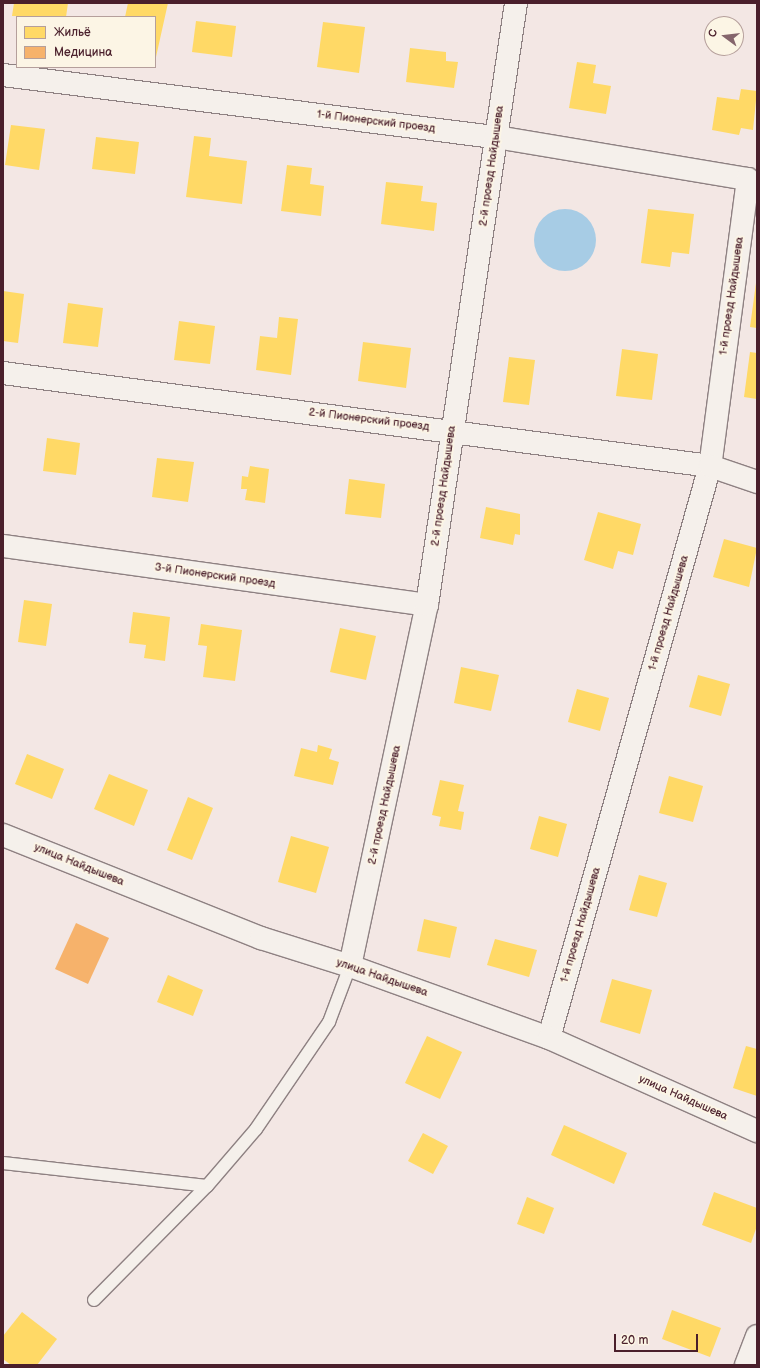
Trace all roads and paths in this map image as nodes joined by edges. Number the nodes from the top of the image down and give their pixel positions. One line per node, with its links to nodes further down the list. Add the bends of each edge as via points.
1 (516, 3): 3 (street, 2-й проезд Найдышева)
2 (3, 74): 3 (street, 1-й Пионерский проезд)
3 (496, 137): 4 (street, 1-й Пионерский проезд); 6 (street, 2-й проезд Найдышева)
4 (748, 179): 7 (street, 1-й проезд Найдышева)
5 (3, 373): 6 (street, 2-й Пионерский проезд)
6 (453, 430): 7 (street, 2-й Пионерский проезд); 10 (street, 2-й проезд Найдышева)
7 (710, 466): 8 (street, 2-й Пионерский проезд); 13 (street, 1-й проезд Найдышева)
8 (757, 482)
9 (3, 546): 10 (street, 3-й Пионерский проезд)
10 (427, 606): 12 (street, 2-й проезд Найдышева)
11 (3, 835): 12 (street, улица Найдышева, via 260,938)
12 (350, 966): 13 (street, улица Найдышева); 16 (lane, via 329,1022 256,1129)
13 (549, 1038): 14 (street, улица Найдышева)
14 (757, 1132)
15 (3, 1164): 16 (lane)
16 (207, 1186): 17 (lane)
17 (94, 1300)
18 (757, 1336): 19 (street)
19 (746, 1365)

